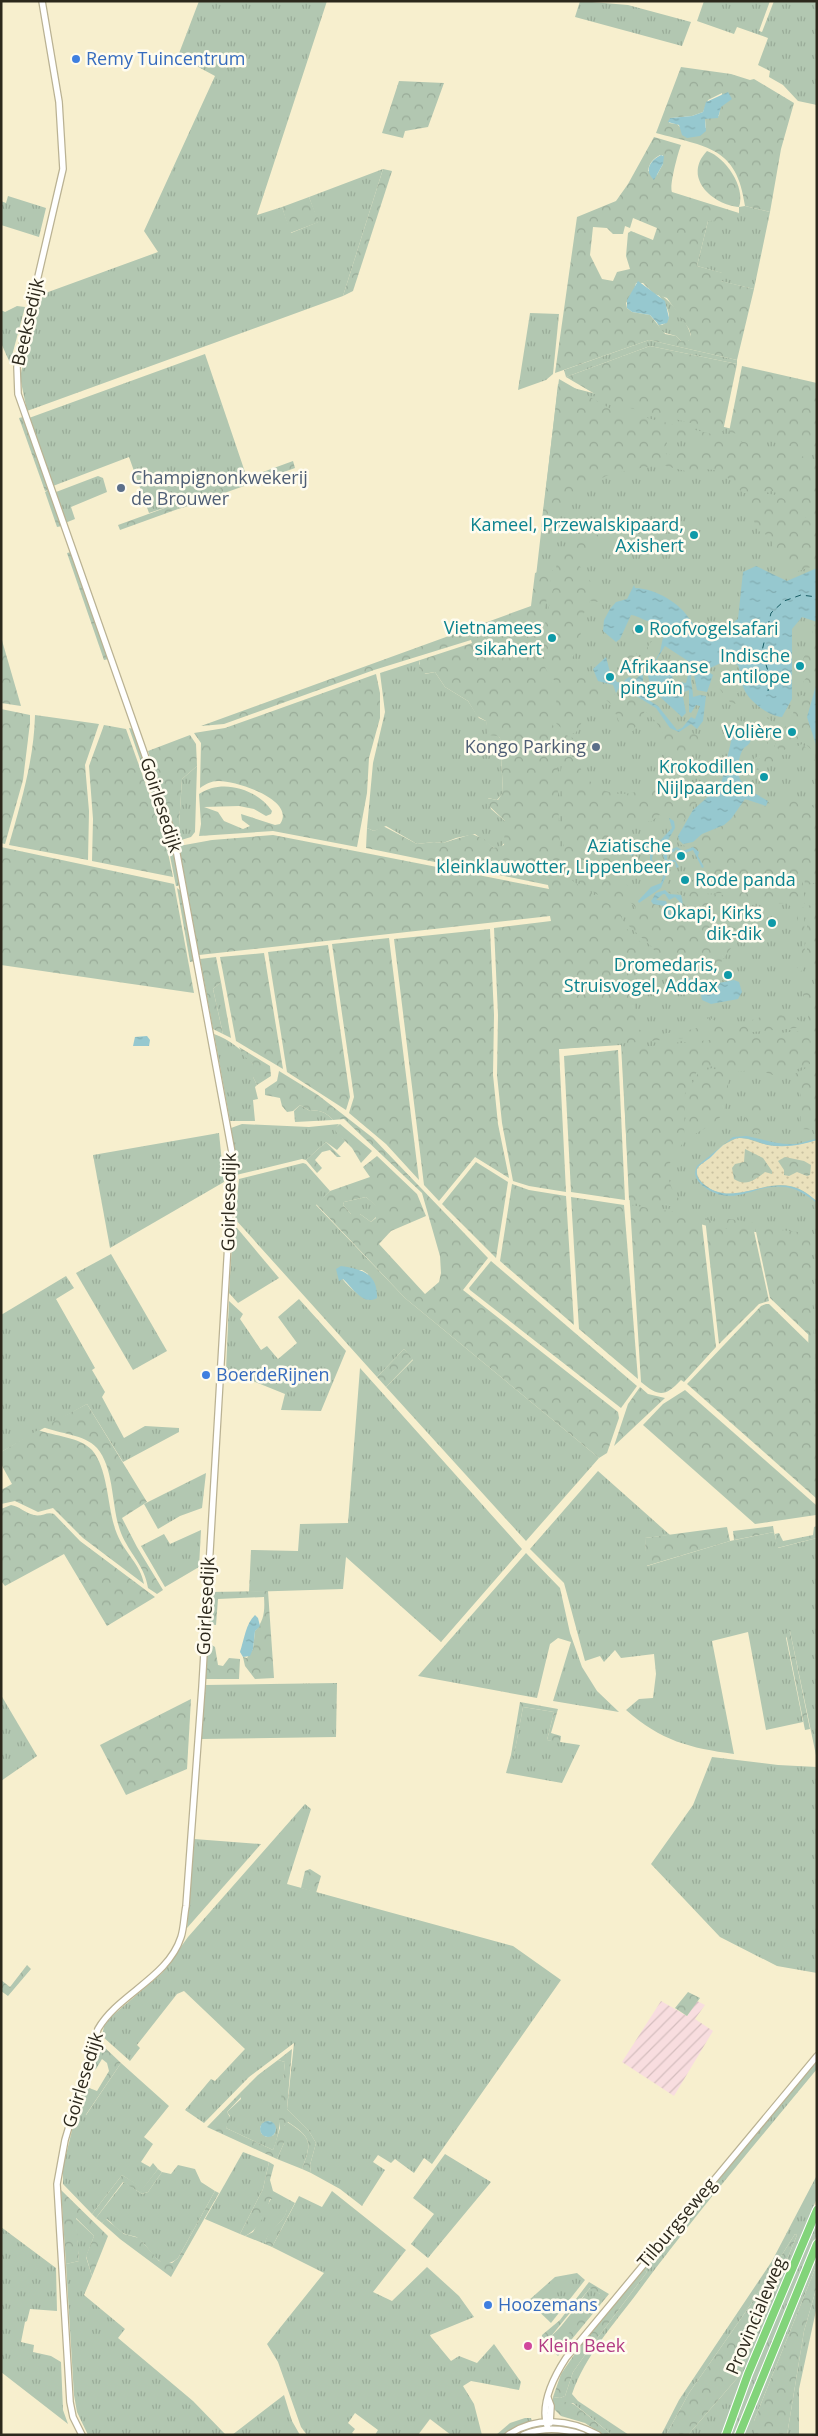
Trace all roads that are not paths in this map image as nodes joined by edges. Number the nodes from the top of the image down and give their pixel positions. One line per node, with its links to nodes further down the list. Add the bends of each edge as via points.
1 (42, 1): 2 (street, Beeksedijk, via 59,102 63,169 17,367 17,387)
2 (142, 746): 8 (street, Goirlesedijk, via 174,838 233,1158 233,1177 201,1697 181,1938 167,1962 107,2015 98,2029 65,2140 57,2184 70,2402)
3 (817, 2056): 6 (street, Tilburgseweg, via 566,2358 548,2398 551,2406)
4 (817, 2210): 13 (highway, Provincialeweg)
5 (817, 2244): 14 (highway, Provincialeweg)
6 (548, 2422): 7 (street, Tilburgseweg); 9 (street, via 524,2427); 12 (street, via 577,2425)
7 (548, 2429): 10 (street); 11 (street)
8 (82, 2435)
9 (508, 2435)
10 (523, 2435)
11 (583, 2435)
12 (598, 2435)
13 (726, 2435)
14 (739, 2435)

